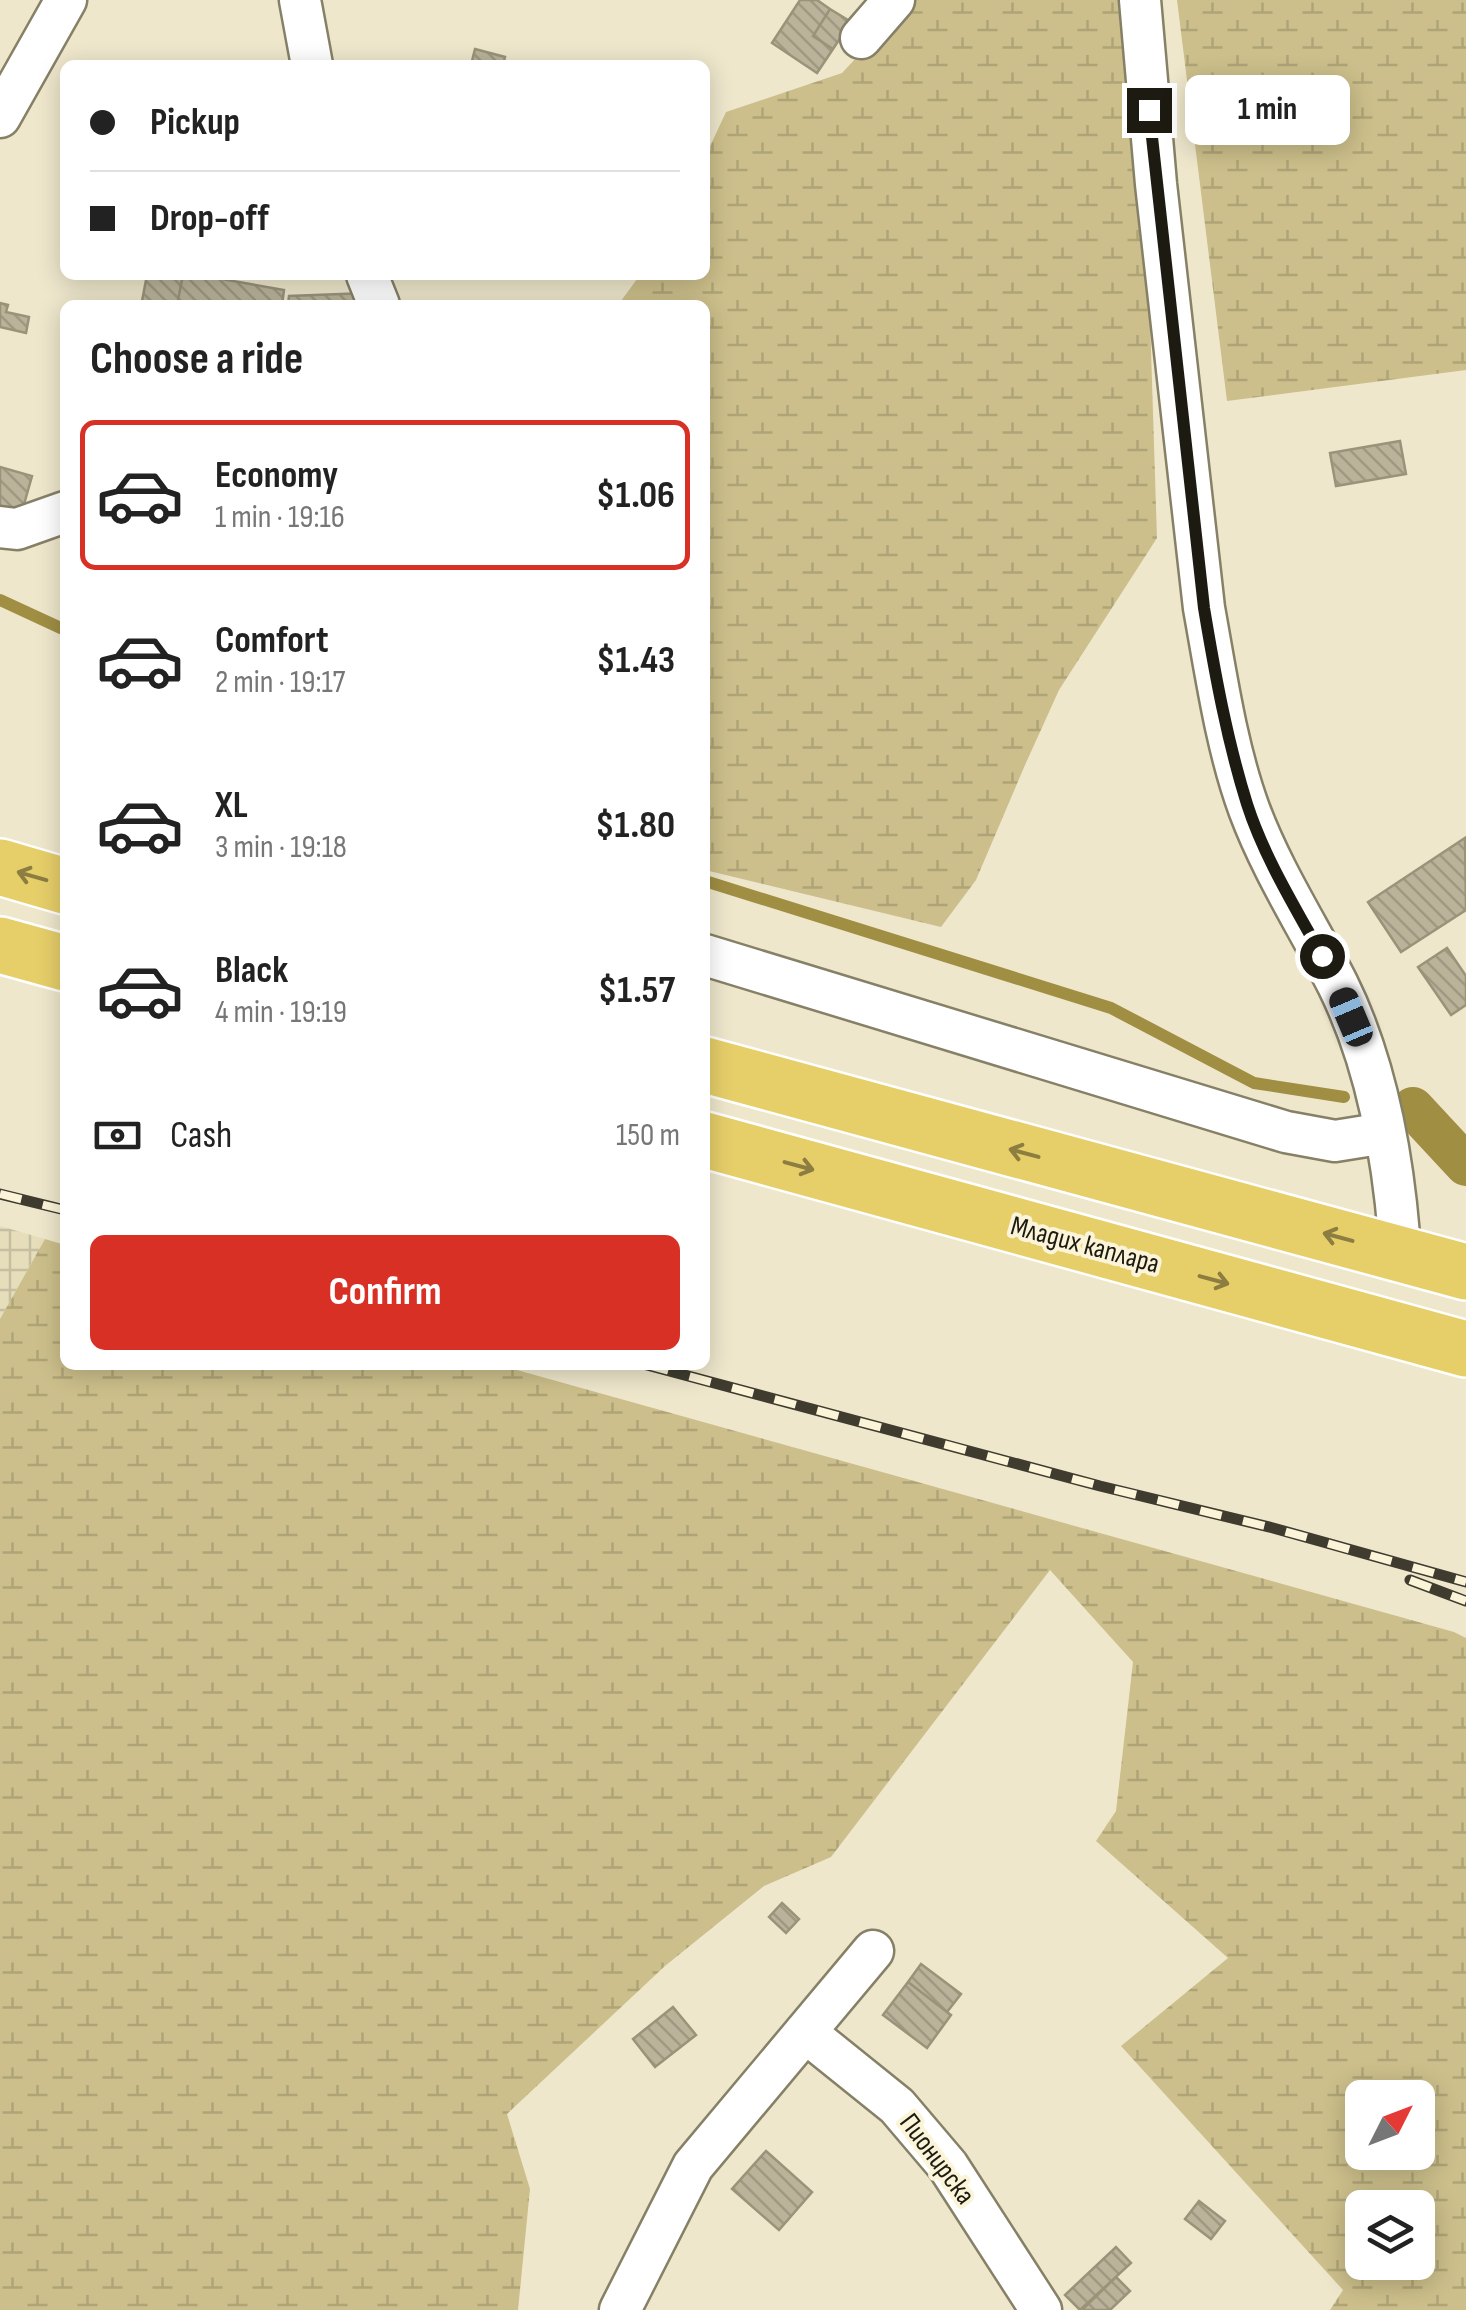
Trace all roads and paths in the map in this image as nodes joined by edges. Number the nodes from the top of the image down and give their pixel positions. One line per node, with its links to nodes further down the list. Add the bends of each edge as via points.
1 (66, 0): 7 (street)
2 (300, 0): 6 (street)
3 (894, 0): 5 (street)
4 (1140, 0): 16 (street, via 1204,608 1229,737 1273,867 1364,1046)
5 (861, 38)
6 (311, 60)
7 (0, 116)
8 (60, 514): 9 (street, via 17,529)
9 (0, 527)
10 (0, 867): 11 (highway, one-way to 10)
11 (60, 885)
12 (0, 945): 14 (highway)
13 (710, 958): 16 (street, via 1286,1132 1335,1142)
14 (60, 962)
15 (710, 1066): 19 (highway, one-way to 15)
16 (1385, 1133): 18 (street)
17 (710, 1141): 20 (highway, Младих каплара, one-way to 20)
18 (1399, 1235)
19 (1466, 1272)
20 (1466, 1349)
21 (873, 1951): 22 (street)
22 (805, 2032): 23 (street, via 693,2166); 24 (street, Пионирска, via 910,2121 948,2166)
23 (620, 2310)
24 (1041, 2310)

